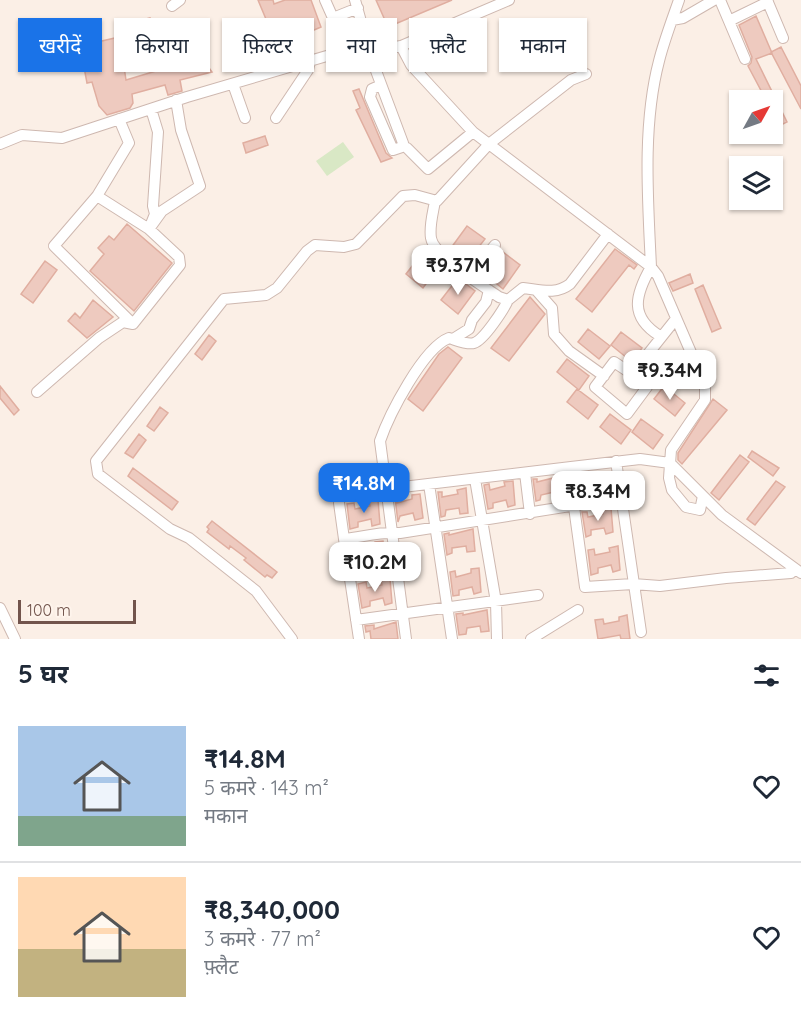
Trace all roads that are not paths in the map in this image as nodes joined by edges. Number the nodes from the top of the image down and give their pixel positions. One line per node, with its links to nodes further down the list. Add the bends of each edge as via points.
1 (325, 0): 7 (street, via 333,18)
2 (509, 0): 11 (street)
3 (679, 0): 8 (street)
4 (714, 0): 8 (street)
5 (720, 0): 9 (street)
6 (768, 1): 9 (street); 10 (street)
7 (357, 4)
8 (672, 20): 34 (street, via 659,62 652,107 647,190)
9 (729, 21): 13 (street)
10 (783, 38)
11 (401, 46): 12 (street); 25 (street, via 411,64)
12 (397, 47)
13 (745, 59)
14 (273, 72): 18 (street)
15 (307, 72): 23 (street)
16 (377, 72): 19 (street)
17 (586, 74): 27 (street, via 571,80)
18 (233, 84): 20 (street); 22 (street)
19 (381, 85): 19 (street, via 403,143 393,150 370,97 372,89)
20 (176, 100): 21 (street); 31 (street, via 181,130 200,186 162,211)
21 (151, 109): 24 (street); 31 (street, via 158,132 155,214)
22 (245, 118)
23 (276, 118)
24 (119, 119): 26 (street, via 62,138 22,135); 29 (street, via 129,142)
25 (473, 132): 27 (street); 28 (street, via 428,168)
26 (0, 144)
27 (489, 144): 30 (street); 32 (street)
28 (407, 148)
29 (97, 196): 31 (street); 40 (street, via 54,246)
30 (435, 201): 35 (street, via 431,240 438,252); 73 (street, via 403,195 356,244 315,245 266,295 224,299 96,461 98,474 256,591)
31 (149, 230): 40 (street, via 179,257 180,265)
32 (608, 234): 34 (street); 37 (street, via 570,284 555,291)
33 (495, 245): 35 (street)
34 (651, 267): 39 (street); 41 (street, via 640,286 637,305 646,327)
35 (470, 275): 36 (street)
36 (489, 290): 38 (street); 42 (street, via 469,329)
37 (536, 290): 38 (street, via 523,288); 44 (street, via 552,308 554,334 569,351)
38 (508, 300): 42 (street, via 479,339 467,343)
39 (675, 320): 41 (street); 47 (street, via 705,385 705,400 671,450)
40 (133, 324): 45 (street, via 123,322 99,338)
41 (660, 336): 43 (street)
42 (453, 339): 52 (street, via 437,346 401,394 387,421 380,441)
43 (632, 374): 44 (street, via 614,362); 44 (street, via 647,387 627,414 595,387)
44 (604, 376)
45 (37, 392)
46 (616, 461): 47 (street, via 640,459); 48 (street); 53 (street)
47 (670, 464): 54 (street); 54 (street, via 672,490 686,507 700,510)
48 (572, 467): 49 (street); 56 (street)
49 (525, 473): 50 (street); 57 (street)
50 (475, 479): 51 (street); 58 (street)
51 (429, 484): 52 (street); 59 (street)
52 (386, 489): 60 (street)
53 (621, 498): 56 (street); 63 (street)
54 (707, 500): 62 (street)
55 (339, 503): 61 (street)
56 (574, 507): 57 (street); 63 (street, via 585,587)
57 (530, 514): 58 (street)
58 (483, 520): 59 (street); 65 (street)
59 (436, 526): 60 (street); 66 (street)
60 (392, 532): 61 (street); 69 (street)
61 (344, 538): 70 (street)
62 (796, 573): 63 (street, via 660,586)
63 (633, 584): 71 (street)
64 (538, 595): 65 (street)
65 (496, 602): 66 (street); 77 (street)
66 (447, 607): 69 (street); 76 (street)
67 (0, 608): 72 (street)
68 (578, 610): 78 (street)
69 (403, 613): 70 (street); 75 (street)
70 (356, 620): 74 (street)
71 (640, 632)
72 (15, 639)
73 (292, 639)
74 (359, 639)
75 (406, 639)
76 (452, 639)
77 (497, 639)
78 (531, 639)

